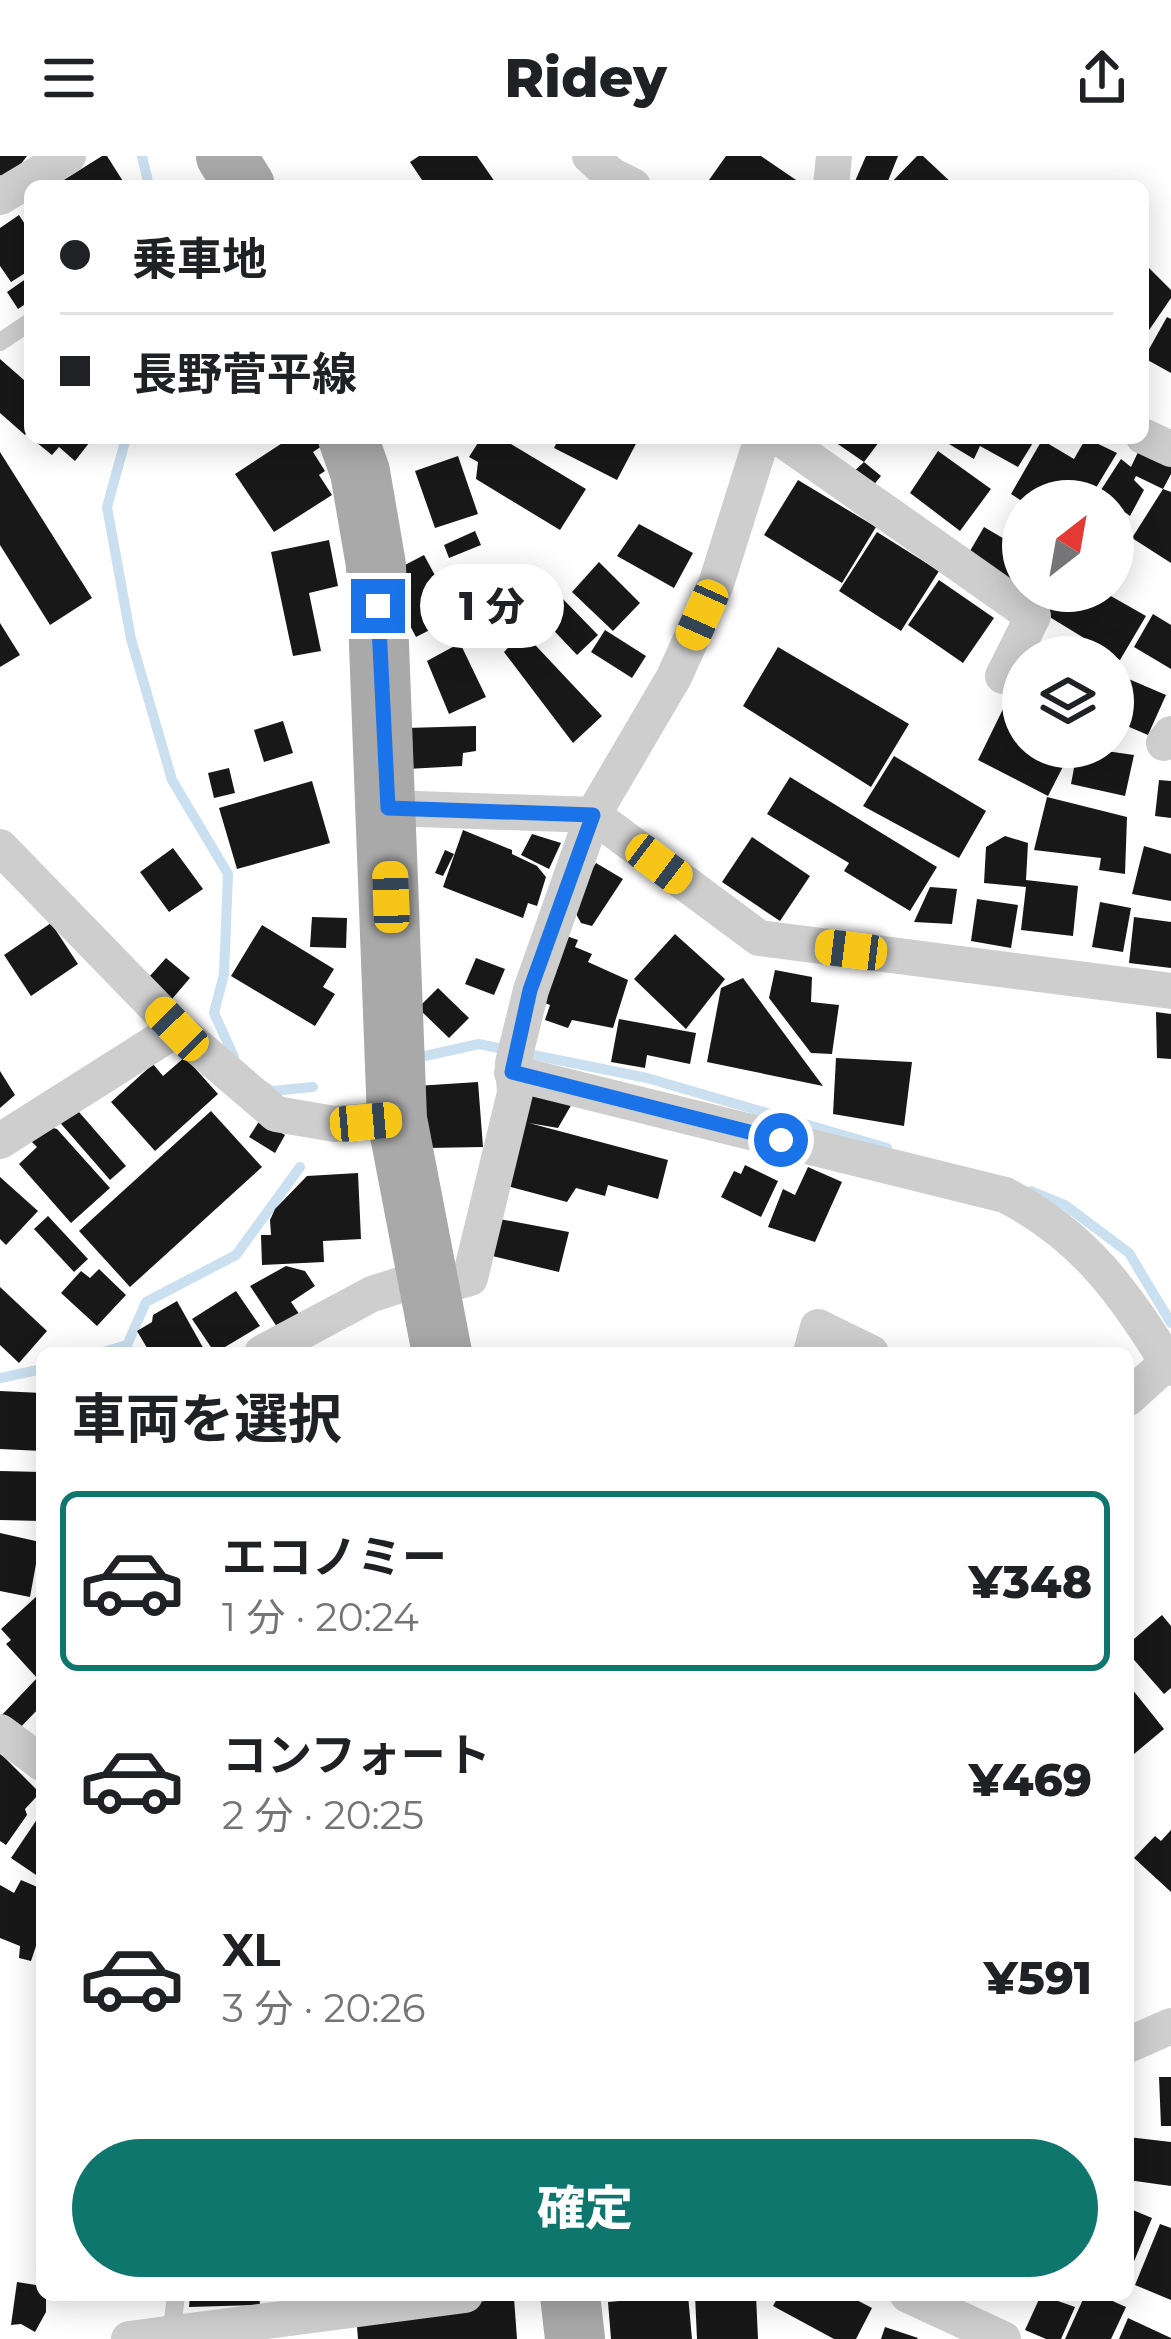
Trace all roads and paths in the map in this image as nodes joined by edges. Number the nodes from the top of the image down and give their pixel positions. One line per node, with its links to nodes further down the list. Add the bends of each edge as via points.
1 (68, 156): 3 (street)
2 (590, 156): 4 (street)
3 (28, 180)
4 (620, 180)
5 (350, 444): 9 (main road, via 376,566)
6 (760, 444): 10 (street, via 716,584 674,677)
7 (789, 444): 8 (street, via 1033,616)
8 (1023, 636)
9 (388, 808): 10 (street); 15 (main road)
10 (593, 815): 12 (street, via 759,938); 14 (street, via 530,990)
11 (0, 847): 13 (street)
12 (1171, 991)
13 (177, 1029): 15 (street, via 276,1114 334,1124); 16 (street)
14 (514, 1059): 17 (street, via 515,1093 470,1277); 22 (street, via 1005,1196 1088,1251)
15 (397, 1119): 17 (main road)
16 (0, 1141)
17 (429, 1283): 18 (street, via 372,1294); 19 (main road)
18 (273, 1347)
19 (441, 1347)
20 (813, 1347): 21 (street, via 818,1327)
21 (860, 1347)
22 (1169, 1365): 23 (street)
23 (1134, 1393)
24 (0, 1732): 25 (street)
25 (36, 1759)
26 (1171, 2026): 27 (street)
27 (1134, 2041)
28 (175, 2301): 32 (lane, via 172,2320)
29 (420, 2301): 32 (street)
30 (571, 2301): 33 (main road)
31 (921, 2301): 34 (street)
32 (147, 2337)
33 (575, 2339)
34 (1003, 2339)

